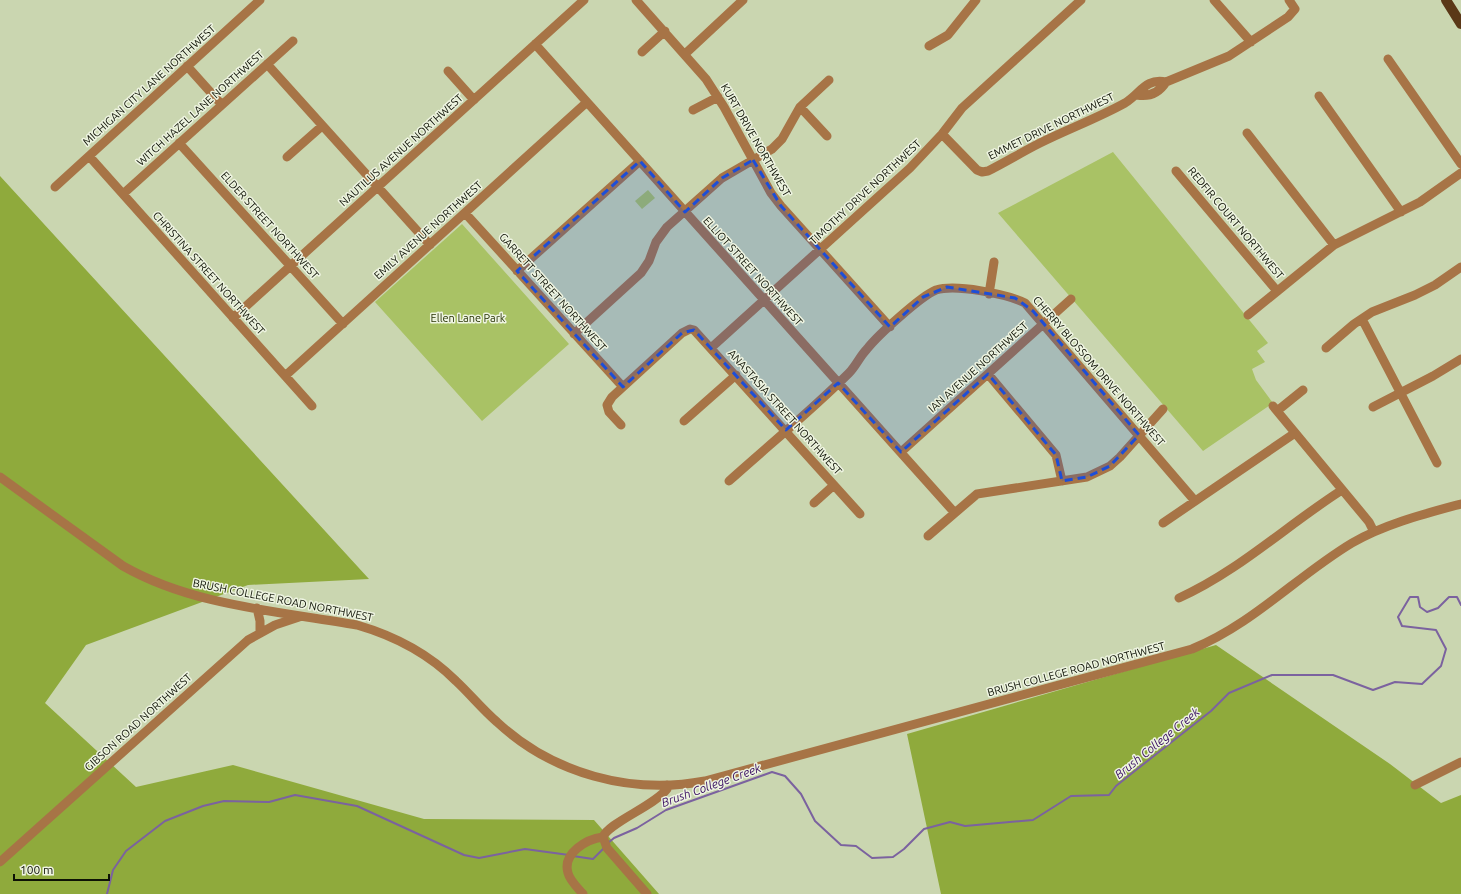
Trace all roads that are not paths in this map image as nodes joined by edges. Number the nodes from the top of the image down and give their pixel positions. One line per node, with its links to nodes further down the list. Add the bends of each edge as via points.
1 (260, 0): 20 (street, MICHIGAN CITY LANE NORTHWEST)
2 (584, 0): 14 (street, NAUTILUS AVENUE NORTHWEST)
3 (636, 0): 11 (street, KURT DRIVE NORTHWEST)
4 (743, 0): 17 (street)
5 (976, 0): 15 (street, via 948,35)
6 (1081, 0): 32 (street, TIMOTHY DRIVE NORTHWEST, via 968,103)
7 (1214, 0): 13 (street)
8 (1288, 0): 13 (street, EMMET DRIVE NORTHWEST, via 1295,9 1288,17)
9 (1446, 0): 10 (main road)
10 (1461, 24)
11 (665, 31): 16 (street); 17 (street, KURT DRIVE NORTHWEST)
12 (293, 41): 19 (street, WITCH HAZEL LANE NORTHWEST)
13 (1251, 42): 32 (street, EMMET DRIVE NORTHWEST, via 1212,64 1166,82 1157,80 1148,83 1137,95 982,172)
14 (535, 44): 25 (street, NAUTILUS AVENUE NORTHWEST); 26 (street, ELLIOT STREET NORTHWEST)
15 (929, 46)
16 (642, 52)
17 (685, 54): 24 (street, KURT DRIVE NORTHWEST)
18 (1388, 59): 39 (street)
19 (267, 64): 27 (street, WITCH HAZEL LANE NORTHWEST); 30 (street)
20 (187, 66): 27 (street); 35 (street, MICHIGAN CITY LANE NORTHWEST)
21 (448, 71): 25 (street)
22 (829, 80): 28 (street)
23 (1319, 96): 46 (street)
24 (718, 97): 29 (street); 37 (street, KURT DRIVE NORTHWEST)
25 (474, 100): 43 (street, NAUTILUS AVENUE NORTHWEST)
26 (587, 102): 38 (street, ELLIOT STREET NORTHWEST); 47 (street, EMILY AVENUE NORTHWEST)
27 (222, 104): 34 (street, WITCH HAZEL LANE NORTHWEST)
28 (800, 107): 33 (street); 37 (street, via 782,138 772,149)
29 (693, 110)
30 (322, 126): 36 (street); 43 (street)
31 (1247, 133): 49 (street)
32 (942, 134): 50 (street, TIMOTHY DRIVE NORTHWEST, via 910,168)
33 (827, 136)
34 (179, 143): 44 (street, WITCH HAZEL LANE NORTHWEST); 52 (street, ELDER STREET NORTHWEST)
35 (89, 156): 42 (street, MICHIGAN CITY LANE NORTHWEST); 44 (street, CHRISTINA STREET NORTHWEST)
36 (287, 158)
37 (752, 160): 45 (street, via 722,178); 50 (street, KURT DRIVE NORTHWEST, via 776,200)
38 (640, 162): 45 (street, ELLIOT STREET NORTHWEST); 54 (street)
39 (1461, 164)
40 (1176, 171): 55 (street, REDFIR COURT NORTHWEST)
41 (1461, 172): 46 (street, via 1420,202)
42 (55, 187)
43 (378, 187): 48 (street); 52 (street, NAUTILUS AVENUE NORTHWEST)
44 (123, 194): 60 (street, CHRISTINA STREET NORTHWEST)
45 (685, 212): 58 (street, ELLIOT STREET NORTHWEST); 65 (street, via 660,235 641,273)
46 (1401, 212): 49 (street)
47 (465, 213): 48 (street, EMILY AVENUE NORTHWEST); 54 (street, GARRETT STREET NORTHWEST)
48 (430, 245): 62 (street, EMILY AVENUE NORTHWEST)
49 (1334, 245): 55 (street)
50 (820, 250): 58 (street, TIMOTHY DRIVE NORTHWEST); 64 (street, KURT DRIVE NORTHWEST)
51 (994, 262): 56 (street)
52 (291, 266): 60 (street, NAUTILUS AVENUE NORTHWEST); 62 (street, ELDER STREET NORTHWEST)
53 (1461, 267): 61 (street, via 1435,285 1384,306)
54 (517, 271): 65 (street, GARRETT STREET NORTHWEST)
55 (1277, 291): 59 (street)
56 (989, 294): 63 (street, CHERRY BLOSSOM DRIVE NORTHWEST, via 1015,298 1025,303); 64 (street, CHERRY BLOSSOM DRIVE NORTHWEST, via 947,287 923,297)
57 (1071, 299): 63 (street, IAN AVENUE NORTHWEST)
58 (764, 300): 66 (street, TIMOTHY DRIVE NORTHWEST); 72 (street, ELLIOT STREET NORTHWEST)
59 (1248, 315)
60 (233, 318): 71 (street, CHRISTINA STREET NORTHWEST)
61 (1362, 319): 67 (street); 75 (street)
62 (343, 324): 71 (street, EMILY AVENUE NORTHWEST)
63 (1044, 324): 69 (street, IAN AVENUE NORTHWEST); 83 (street, CHERRY BLOSSOM DRIVE NORTHWEST)
64 (890, 327): 72 (street, CHERRY BLOSSOM DRIVE NORTHWEST, via 868,347 850,373)
65 (574, 334): 73 (street, GARRETT STREET NORTHWEST)
66 (712, 347): 70 (street, ANASTASIA STREET NORTHWEST); 73 (street, ANASTASIA STREET NORTHWEST, via 698,332 690,329 682,333)
67 (1326, 348)
68 (1461, 359): 75 (street)
69 (988, 374): 84 (street, IAN AVENUE NORTHWEST); 88 (street, via 1056,455)
70 (736, 375): 79 (street); 81 (street, ANASTASIA STREET NORTHWEST)
71 (285, 376): 76 (street, CHRISTINA STREET NORTHWEST)
72 (838, 383): 81 (street, CHERRY BLOSSOM DRIVE NORTHWEST); 84 (street, ELLIOT STREET NORTHWEST)
73 (623, 387): 80 (street, via 607,405 609,412)
74 (1303, 390): 82 (street, via 1275,408)
75 (1400, 393): 77 (street); 85 (street)
76 (312, 406)
77 (1373, 407)
78 (1163, 409): 83 (street)
79 (684, 421)
80 (621, 425)
81 (786, 430): 87 (street, CHERRY BLOSSOM DRIVE NORTHWEST); 89 (street, ANASTASIA STREET NORTHWEST)
82 (1295, 433): 90 (street); 91 (street)
83 (1139, 435): 88 (street, via 1110,466 1087,477); 91 (street, CHERRY BLOSSOM DRIVE NORTHWEST)
84 (901, 452): 94 (street, ELLIOT STREET NORTHWEST)
85 (1437, 463)
86 (0, 477): 100 (street, BRUSH COLLEGE ROAD NORTHWEST, via 123,566 143,577 187,594)
87 (729, 481)
88 (1062, 481): 94 (street, via 977,494)
89 (834, 485): 92 (street); 95 (street, ANASTASIA STREET NORTHWEST)
90 (1342, 490): 97 (street, via 1369,522); 99 (street, via 1226,573)
91 (1195, 502): 96 (street)
92 (814, 503)
93 (1461, 504): 97 (street, BRUSH COLLEGE ROAD NORTHWEST)
94 (954, 512): 98 (street)
95 (860, 514)
96 (1163, 523)
97 (1374, 532): 105 (street, BRUSH COLLEGE ROAD NORTHWEST, via 1341,551 1250,618 1192,648 715,778)
98 (928, 536)
99 (1179, 598)
100 (257, 608): 101 (street, BRUSH COLLEGE ROAD NORTHWEST); 102 (street)
101 (302, 616): 102 (street, GIBSON ROAD NORTHWEST, via 289,619); 105 (street, BRUSH COLLEGE ROAD NORTHWEST, via 378,631 418,650 456,681 496,722 555,762 601,778 630,784)
102 (260, 633): 107 (street, GIBSON ROAD NORTHWEST, via 232,654)
103 (1461, 762): 104 (street)
104 (1415, 785)
105 (667, 786): 106 (street, via 661,796 606,831)
106 (603, 838): 108 (street, via 595,838 582,844 567,865 568,874); 109 (street, via 607,848)
107 (0, 862)
108 (582, 894)
109 (647, 894)

